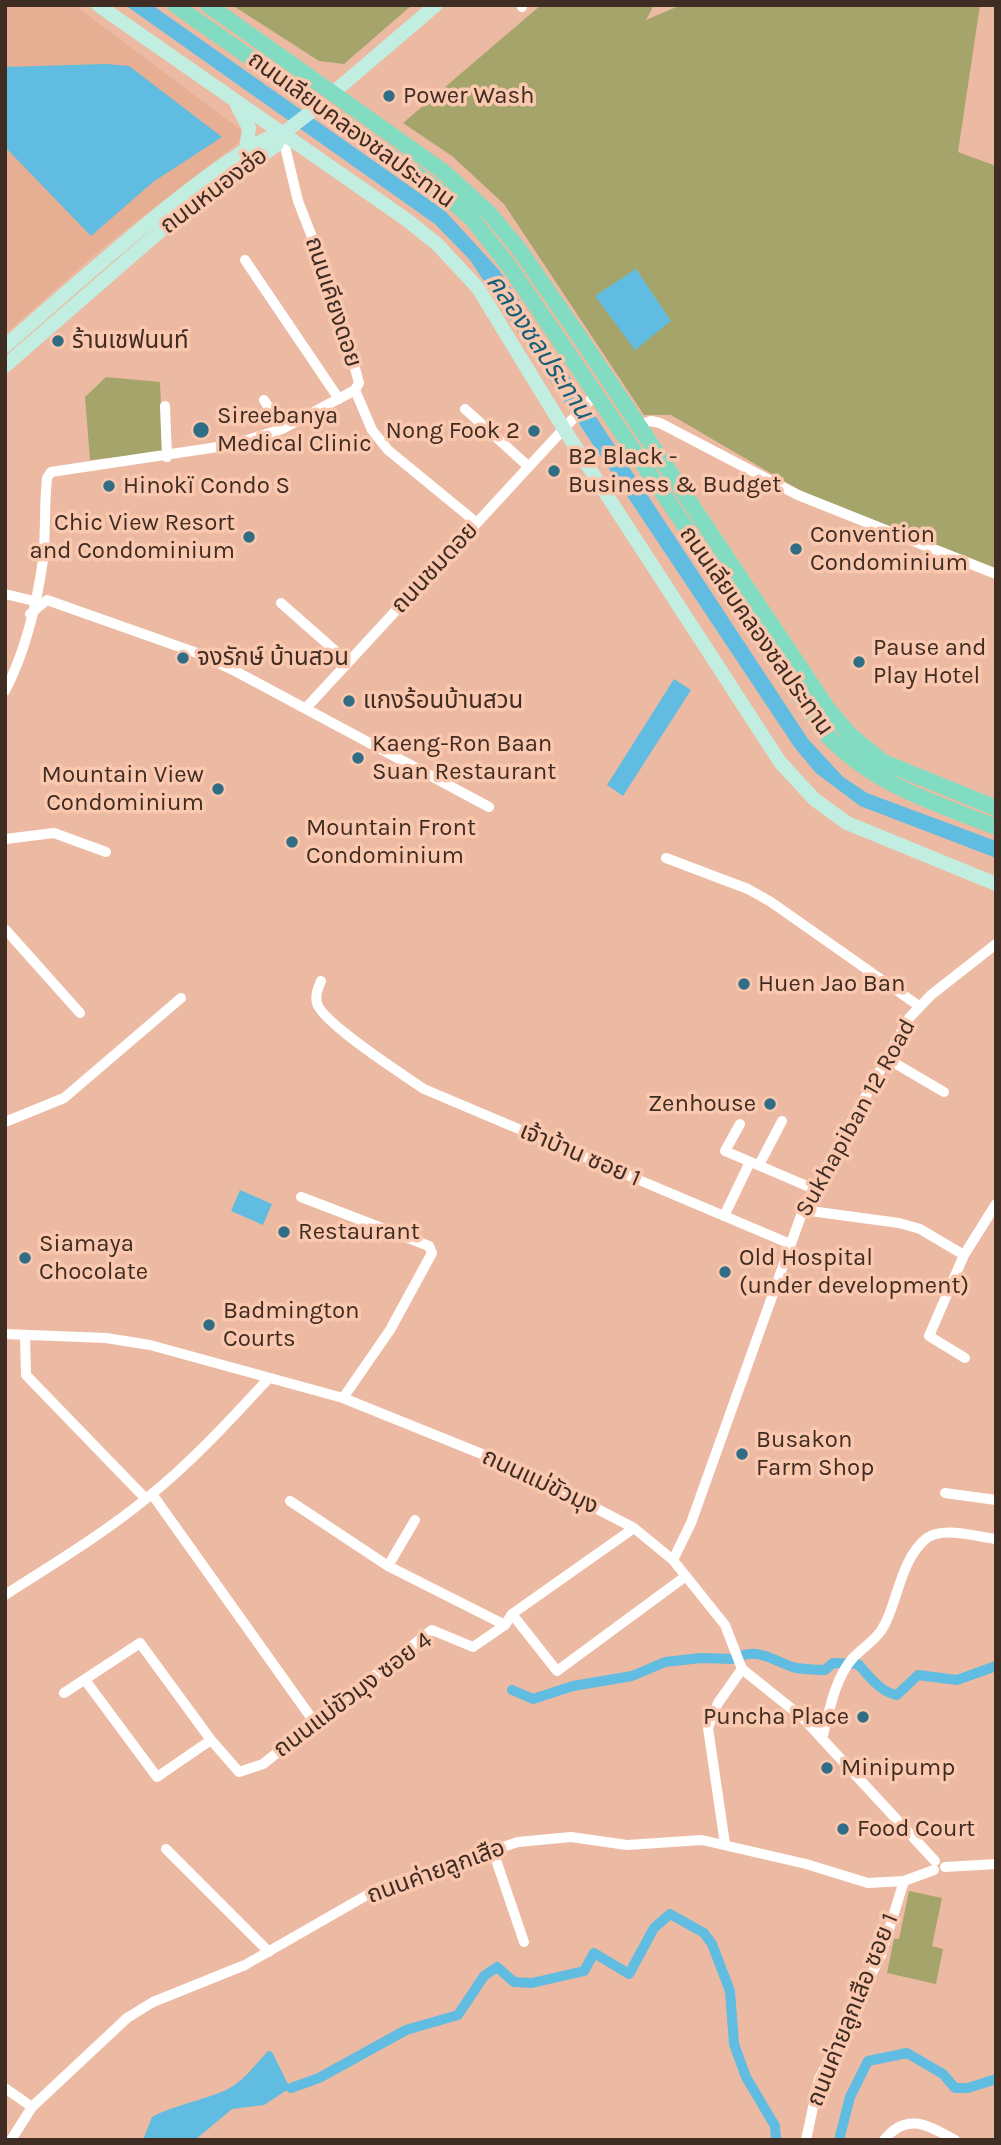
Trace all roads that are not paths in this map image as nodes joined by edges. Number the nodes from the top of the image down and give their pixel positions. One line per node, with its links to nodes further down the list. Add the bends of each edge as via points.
1 (98, 5): 6 (main road)
2 (175, 5): 7 (main road, ถนนเลียบคลองชลประทาน)
3 (208, 5): 5 (main road, ถนนเลียบคลองชลประทาน)
4 (436, 5): 5 (main road)
5 (334, 92): 7 (main road); 19 (main road, ถนนเลียบคลองชลประทาน, via 444,172 490,214 519,249)
6 (234, 101): 8 (main road); 9 (main road, via 249,128)
7 (320, 105): 8 (main road); 14 (main road, ถนนเลียบคลองชลประทาน, via 426,180 472,219)
8 (282, 134): 9 (main road, ถนนหนองฮ่อ, via 269,135); 12 (main road, ถนนหนองฮ่อ, via 276,145 166,226); 13 (street, ถนนเคียงดอย, via 298,201 337,301 359,383); 21 (main road, via 407,220 466,273)
9 (246, 150): 11 (main road, ถนนหนองฮ่อ, via 158,215)
10 (245, 260): 16 (street)
11 (5, 346)
12 (5, 366)
13 (355, 390): 16 (street, ถนนเคียงดอย); 25 (street, via 372,430 388,450)
14 (595, 395): 21 (street, ถนนชมดอย); 22 (main road, ถนนเลียบคลองชลประทาน)
15 (264, 400): 20 (street)
16 (339, 400): 20 (street, ถนนเคียงดอย)
17 (165, 406): 23 (street)
18 (465, 409): 24 (street)
19 (638, 425): 22 (main road); 26 (street, via 660,423 798,495); 35 (main road, ถนนเลียบคลองชลประทาน, via 850,735 883,762)
20 (282, 429): 23 (street, ถนนเคียงดอย)
21 (564, 429): 24 (street, ถนนชมดอย); 40 (main road, via 780,762 802,787 831,812 864,831)
22 (623, 436): 36 (main road, ถนนเลียบคลองชลประทาน, via 804,705 846,755 887,783)
23 (167, 457): 28 (street, ถนนเคียงดอย, via 51,472)
24 (529, 467): 25 (street, ถนนชมดอย)
25 (477, 523): 31 (street, ถนนชมดอย)
26 (996, 574)
27 (5, 594): 28 (street)
28 (34, 601): 30 (street, ถนนเคียงดอย)
29 (281, 603): 31 (street)
30 (30, 614): 32 (street, ถนนเคียงดอย); 33 (street, via 47,600 197,653)
31 (348, 663): 33 (street, ถนนชมดอย)
32 (5, 691)
33 (306, 708): 34 (street)
34 (489, 807)
35 (996, 808)
36 (996, 827)
37 (5, 839): 38 (street, via 54,833)
38 (106, 852)
39 (666, 858): 45 (street, via 771,902)
40 (996, 884)
41 (5, 929): 46 (street)
42 (996, 944): 45 (street, Sukhapiban 12 Road)
43 (321, 981): 57 (street, เจ้าบ้าน ซอย 1, via 316,998 321,1010 377,1056 448,1101)
44 (181, 998): 50 (street, via 64,1098)
45 (919, 1006): 47 (street, Sukhapiban 12 Road)
46 (80, 1013)
47 (886, 1058): 48 (street); 53 (street, Sukhapiban 12 Road)
48 (944, 1092)
49 (782, 1121): 52 (street)
50 (5, 1122)
51 (740, 1124): 52 (street, via 725,1151)
52 (755, 1164): 53 (street); 57 (street)
53 (814, 1189): 56 (street, Sukhapiban 12 Road)
54 (301, 1197): 64 (street, via 429,1246 432,1253 390,1330)
55 (996, 1204): 59 (street)
56 (803, 1210): 58 (street, Sukhapiban 12 Road); 59 (street, via 899,1223 920,1229)
57 (724, 1216): 58 (street, เจ้าบ้าน ซอย 1)
58 (788, 1243): 72 (street, Sukhapiban 12 Road, via 732,1413)
59 (964, 1255): 62 (street, via 929,1336)
60 (5, 1334): 61 (street, ถนนแม่ขัวมุง)
61 (25, 1336): 63 (street, ถนนแม่ขัวมุง, via 106,1338 150,1345); 66 (street, via 26,1375)
62 (965, 1358)
63 (270, 1378): 64 (street, ถนนแม่ขัวมุง); 66 (street)
64 (343, 1398): 70 (street, ถนนแม่ขัวมุง, via 524,1471)
65 (945, 1493): 67 (street)
66 (149, 1497): 75 (street); 81 (street)
67 (996, 1500)
68 (290, 1501): 73 (street)
69 (415, 1520): 73 (street)
70 (634, 1528): 72 (street, ถนนแม่ขัวมุง); 76 (street, ถนนแม่ขัวมุง ซอย 4)
71 (996, 1539): 82 (street, via 938,1534 921,1545 878,1636 842,1675)
72 (673, 1560): 74 (street, ถนนแม่ขัวมุง)
73 (388, 1566): 77 (street)
74 (686, 1576): 76 (street, via 557,1671); 78 (street, ถนนแม่ขัวมุง, via 725,1625)
75 (5, 1595)
76 (512, 1614): 77 (street, ถนนแม่ขัวมุง ซอย 4)
77 (505, 1625): 81 (street, ถนนแม่ขัวมุง ซอย 4, via 473,1647 432,1630)
78 (742, 1669): 82 (street); 84 (street, via 718,1703 708,1728)
79 (85, 1679): 80 (street); 83 (street, via 139,1643); 83 (street, via 157,1777)
80 (64, 1693)
81 (315, 1723): 83 (street, ถนนแม่ขัวมุง ซอย 4, via 263,1764 240,1772)
82 (822, 1739): 88 (street)
83 (211, 1740)
84 (725, 1844): 86 (street, ถนนค่ายลูกเสือ, via 682,1839 617,1846 571,1838 541,1839); 89 (street, ถนนค่ายลูกเสือ, via 855,1881)
85 (166, 1849): 91 (street)
86 (493, 1851): 90 (street); 91 (street, ถนนค่ายลูกเสือ, via 381,1887)
87 (996, 1864): 88 (street, ถนนค่ายลูกเสือ)
88 (938, 1866): 89 (street, ถนนค่ายลูกเสือ)
89 (904, 1881): 95 (street, ถนนค่ายลูกเสือ ซอย 1, via 880,1955 818,2079)
90 (524, 1942)
91 (269, 1952): 93 (street, ถนนค่ายลูกเสือ, via 153,2002 127,2018)
92 (5, 2088): 93 (street)
93 (32, 2107): 94 (street, ถนนค่ายลูกเสือ)
94 (11, 2140)
95 (806, 2140)
96 (884, 2140): 97 (street, via 894,2128 907,2123 923,2124)
97 (956, 2140)

